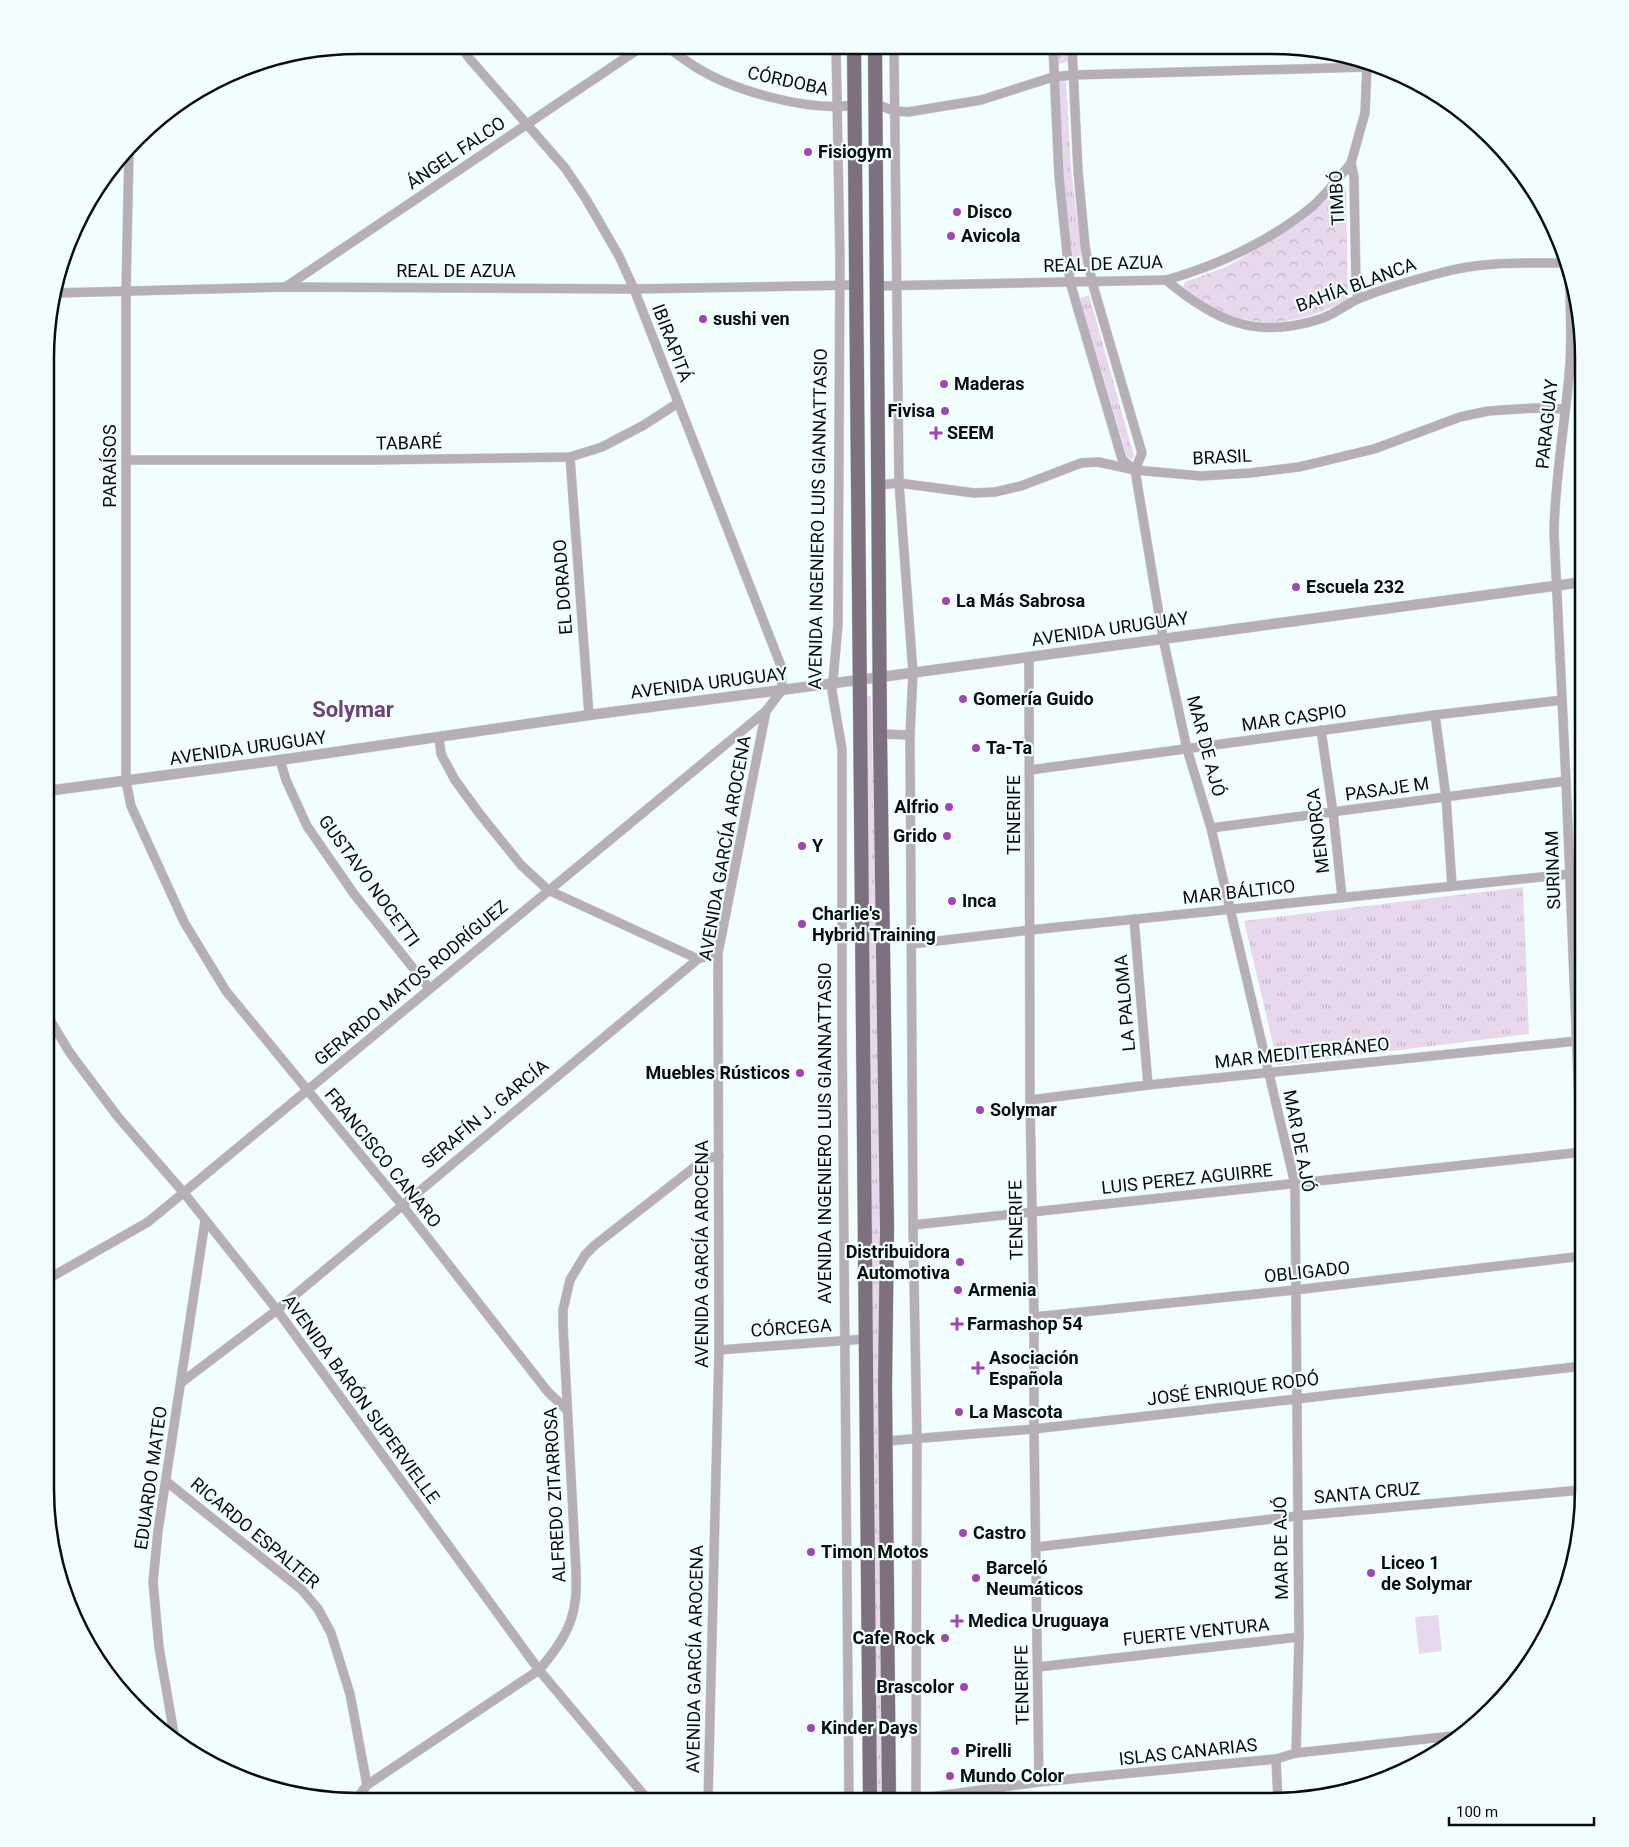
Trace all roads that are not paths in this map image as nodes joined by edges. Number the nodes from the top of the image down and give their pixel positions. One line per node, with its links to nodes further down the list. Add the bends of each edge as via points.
1 (467, 54): 18 (street, IBIRAPITÁ)
2 (631, 54): 18 (street, ÁNGEL FALCO)
3 (677, 54): 16 (street, CÓRDOBA, via 695,67 740,88)
4 (836, 54): 16 (street, AVENIDA INGENIERO LUIS GIANNATTASIO)
5 (854, 54): 15 (main road, AVENIDA INGENIERO LUIS GIANNATTASIO)
6 (875, 54): 14 (main road)
7 (894, 54): 17 (street)
8 (1053, 54): 13 (street)
9 (1072, 54): 12 (street)
10 (1360, 67): 12 (street)
11 (1367, 69): 20 (street, TIMBÓ, via 1365,113)
12 (1073, 75): 13 (street); 24 (street, via 1078,171)
13 (1053, 77): 17 (street, via 981,100 908,112); 23 (street)
14 (876, 104): 17 (street); 27 (main road)
15 (854, 105): 16 (street, CÓRDOBA); 26 (main road, AVENIDA INGENIERO LUIS GIANNATTASIO)
16 (836, 108): 25 (street, AVENIDA INGENIERO LUIS GIANNATTASIO)
17 (894, 111): 28 (street)
18 (526, 125): 29 (street, ÁNGEL FALCO); 30 (street, IBIRAPITÁ, via 565,168 586,199)
19 (129, 157): 31 (street, PARAÍSOS)
20 (1351, 163): 22 (street, REAL DE AZUA, via 1312,206 1282,228 1221,261 1194,273); 33 (street, TIMBÓ)
21 (1561, 265): 33 (street, BAHÍA BLANCA, via 1478,265 1441,272)
22 (1166, 280): 24 (street, REAL DE AZUA); 33 (street, BAHÍA BLANCA, via 1203,308 1228,321 1260,328 1287,327 1321,319)
23 (1070, 282): 24 (street, REAL DE AZUA); 28 (street, REAL DE AZUA); 39 (street, via 1122,459)
24 (1092, 282): 39 (street, via 1142,453)
25 (840, 285): 26 (street, REAL DE AZUA); 30 (street, REAL DE AZUA); 49 (street, AVENIDA INGENIERO LUIS GIANNATTASIO, via 838,625)
26 (857, 285): 48 (main road, AVENIDA INGENIERO LUIS GIANNATTASIO)
27 (877, 286): 28 (street, REAL DE AZUA); 41 (main road)
28 (897, 286): 40 (street)
29 (286, 287): 30 (street, REAL DE AZUA); 31 (street, REAL DE AZUA)
30 (634, 288): 35 (street, IBIRAPITÁ)
31 (126, 292): 32 (street, REAL DE AZUA); 38 (street, PARAÍSOS)
32 (61, 294)
33 (1358, 299)
34 (1570, 306): 36 (street, PARAGUAY, via 1570,363)
35 (678, 403): 37 (street, TABARÉ, via 644,426 602,447); 50 (street, IBIRAPITÁ, via 781,666)
36 (1565, 409): 39 (street, BRASIL, via 1488,411 1460,417 1374,449 1299,467 1202,476); 43 (street, PARAGUAY, via 1554,497)
37 (570, 457): 38 (street, TABARÉ); 53 (street, EL DORADO)
38 (126, 460): 62 (street, PARAÍSOS)
39 (1135, 470): 40 (street, BRASIL, via 1098,462 1081,463 1021,486 974,493); 44 (street, MAR DE AJÓ)
40 (899, 483): 41 (street, BRASIL); 46 (street)
41 (879, 485): 47 (main road)
42 (1575, 583): 43 (street, AVENIDA URUGUAY)
43 (1557, 586): 44 (street, AVENIDA URUGUAY); 51 (street, SURINAM)
44 (1163, 638): 45 (street, AVENIDA URUGUAY); 59 (street, MAR DE AJÓ)
45 (1029, 657): 46 (street, AVENIDA URUGUAY); 61 (street, TENERIFE)
46 (912, 672): 47 (street, AVENIDA URUGUAY); 57 (street)
47 (881, 677): 48 (street, AVENIDA URUGUAY); 56 (main road)
48 (860, 680): 49 (street, AVENIDA URUGUAY); 99 (main road, AVENIDA INGENIERO LUIS GIANNATTASIO)
49 (832, 684): 50 (street, AVENIDA URUGUAY); 100 (street, AVENIDA INGENIERO LUIS GIANNATTASIO, via 842,749)
50 (782, 690): 52 (street, GERARDO MATOS RODRÍGUEZ); 53 (street, AVENIDA URUGUAY)
51 (1562, 700): 54 (street, MAR CASPIO); 63 (street, SURINAM)
52 (766, 711): 70 (street, GERARDO MATOS RODRÍGUEZ); 76 (street, AVENIDA GARCÍA AROCENA)
53 (589, 715): 58 (street, AVENIDA URUGUAY)
54 (1435, 715): 55 (street, MAR CASPIO); 65 (street)
55 (1321, 730): 59 (street, MAR CASPIO); 66 (street, MENORCA)
56 (880, 734): 57 (street); 108 (main road)
57 (910, 735): 75 (street)
58 (439, 737): 60 (street, AVENIDA URUGUAY); 70 (street, via 441,754 479,814 521,865)
59 (1187, 749): 61 (street, MAR CASPIO); 67 (street, MAR DE AJÓ)
60 (280, 760): 62 (street, AVENIDA URUGUAY); 78 (street, GUSTAVO NOCETTI, via 307,826 354,894)
61 (1030, 770): 74 (street, TENERIFE)
62 (126, 781): 64 (street, AVENIDA URUGUAY); 84 (street, FRANCISCO CANARO, via 131,806 184,922 226,991)
63 (1566, 781): 65 (street, PASAJE M); 68 (street, SURINAM)
64 (54, 790)
65 (1446, 797): 66 (street, PASAJE M); 69 (street)
66 (1333, 812): 67 (street, PASAJE M); 71 (street, MENORCA)
67 (1211, 828): 72 (street, MAR DE AJÓ)
68 (1570, 874): 69 (street, MAR BÁLTICO); 79 (street, SURINAM)
69 (1452, 886): 71 (street, MAR BÁLTICO)
70 (548, 890): 77 (street); 78 (street, GERARDO MATOS RODRÍGUEZ)
71 (1342, 897): 72 (street, MAR BÁLTICO)
72 (1230, 909): 73 (street, MAR BÁLTICO); 82 (street, MAR DE AJÓ)
73 (1134, 919): 74 (street, MAR BÁLTICO); 83 (street, LA PALOMA)
74 (1030, 930): 75 (street, MAR BÁLTICO); 85 (street, TENERIFE)
75 (912, 944): 93 (street)
76 (718, 952): 77 (street, SERAFÍN J. GARCÍA); 87 (street, AVENIDA GARCÍA AROCENA)
77 (698, 959): 90 (street, SERAFÍN J. GARCÍA)
78 (430, 988): 84 (street, GERARDO MATOS RODRÍGUEZ)
79 (1575, 993)
80 (54, 1028): 89 (street, AVENIDA BARÓN SUPERVIELLE, via 118,1116)
81 (1575, 1041): 82 (street, MAR MEDITERRÁNEO)
82 (1268, 1072): 83 (street, MAR MEDITERRÁNEO); 88 (street, MAR DE AJÓ)
83 (1148, 1085): 85 (street, MAR MEDITERRÁNEO)
84 (307, 1090): 89 (street, GERARDO MATOS RODRÍGUEZ); 90 (street, FRANCISCO CANARO)
85 (1030, 1100): 91 (street, TENERIFE)
86 (1575, 1153): 88 (street, LUIS PEREZ AGUIRRE)
87 (719, 1156): 101 (street, AVENIDA GARCÍA AROCENA); 105 (street, ALFREDO ZITARROSA, via 705,1159 693,1168 595,1245 577,1267 563,1310)
88 (1295, 1184): 91 (street, LUIS PEREZ AGUIRRE); 96 (street, MAR DE AJÓ)
89 (184, 1193): 92 (street, AVENIDA BARÓN SUPERVIELLE); 95 (street, GERARDO MATOS RODRÍGUEZ, via 148,1222)
90 (402, 1205): 97 (street, SERAFÍN J. GARCÍA); 105 (street, FRANCISCO CANARO, via 548,1392)
91 (1032, 1211): 93 (street, LUIS PEREZ AGUIRRE); 98 (street, TENERIFE)
92 (205, 1221): 97 (street, AVENIDA BARÓN SUPERVIELLE); 103 (street, EDUARDO MATEO)
93 (913, 1225): 107 (street)
94 (1575, 1257): 96 (street, OBLIGADO)
95 (54, 1275)
96 (1295, 1290): 98 (street, OBLIGADO); 104 (street, MAR DE AJÓ)
97 (277, 1310): 103 (street, SERAFÍN J. GARCÍA); 115 (street, AVENIDA BARÓN SUPERVIELLE)
98 (1034, 1317): 106 (street, TENERIFE)
99 (865, 1339): 100 (street, CÓRCEGA); 126 (main road, AVENIDA INGENIERO LUIS GIANNATTASIO)
100 (845, 1341): 101 (street, CÓRCEGA); 125 (street, AVENIDA INGENIERO LUIS GIANNATTASIO)
101 (719, 1350): 124 (street, AVENIDA GARCÍA AROCENA)
102 (1575, 1367): 104 (street, JOSÉ ENRIQUE RODÓ)
103 (182, 1382): 109 (street, EDUARDO MATEO)
104 (1296, 1398): 106 (street, JOSÉ ENRIQUE RODÓ); 111 (street, MAR DE AJÓ)
105 (567, 1410): 115 (street, ALFREDO ZITARROSA, via 575,1602 567,1629)
106 (1034, 1429): 107 (street, JOSÉ ENRIQUE RODÓ); 112 (street, TENERIFE)
107 (917, 1438): 108 (street, JOSÉ ENRIQUE RODÓ); 128 (street)
108 (887, 1441): 127 (main road)
109 (167, 1482): 116 (street, EDUARDO MATEO, via 153,1582 159,1647); 121 (street, RICARDO ESPALTER, via 302,1590 318,1609 331,1633 350,1694)
110 (1575, 1491): 111 (street, SANTA CRUZ)
111 (1297, 1516): 112 (street, SANTA CRUZ); 113 (street, MAR DE AJÓ)
112 (1037, 1547): 114 (street, TENERIFE)
113 (1299, 1637): 114 (street, FUERTE VENTURA); 118 (street, MAR DE AJÓ)
114 (1038, 1667): 120 (street, TENERIFE)
115 (539, 1670): 121 (street, ALFREDO ZITARROSA); 123 (street, AVENIDA BARÓN SUPERVIELLE)
116 (173, 1730)
117 (1447, 1737): 118 (street, ISLAS CANARIAS)
118 (1296, 1753): 119 (street, ISLAS CANARIAS)
119 (1276, 1759): 120 (street, ISLAS CANARIAS); 130 (street)
120 (1039, 1782): 129 (street, ISLAS CANARIAS)
121 (367, 1785): 122 (street, ALFREDO ZITARROSA)
122 (362, 1793)
123 (642, 1793)
124 (708, 1793)
125 (849, 1793)
126 (870, 1793)
127 (890, 1793)
128 (916, 1793)
129 (964, 1793)
130 (1278, 1793)

